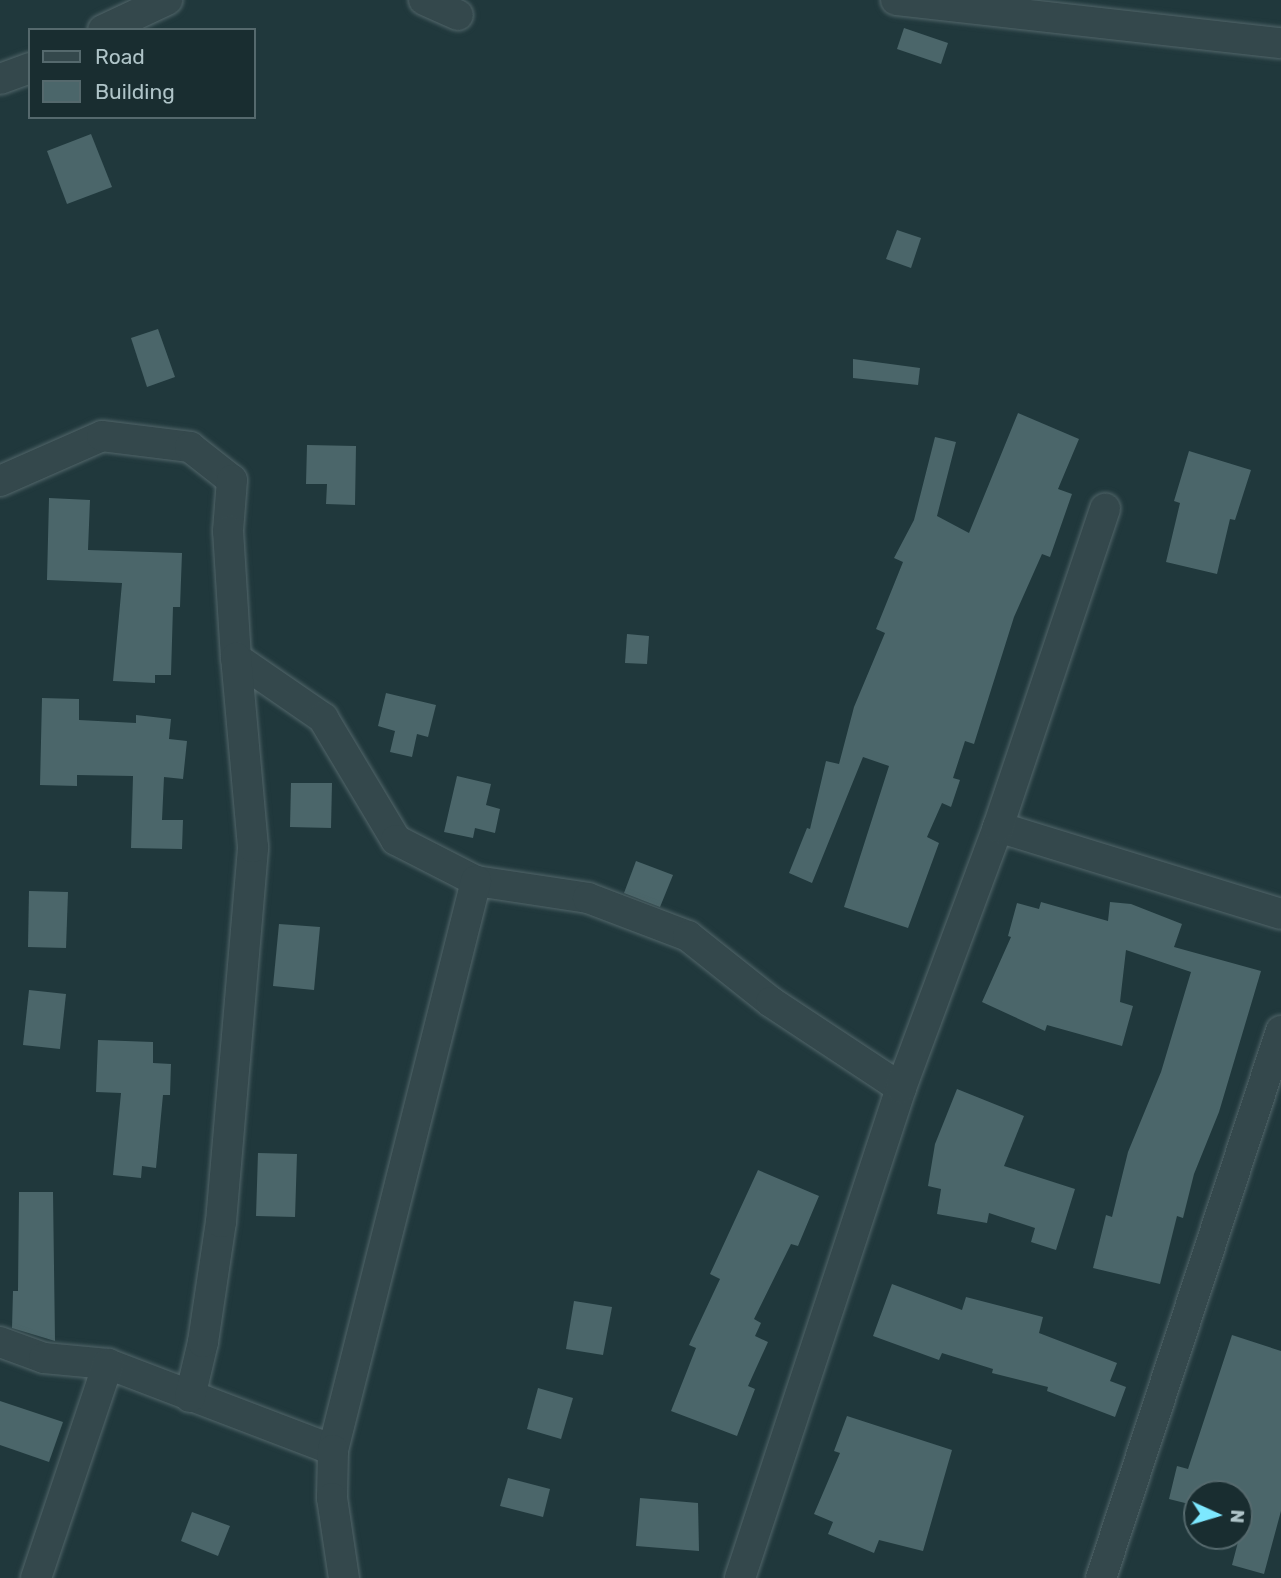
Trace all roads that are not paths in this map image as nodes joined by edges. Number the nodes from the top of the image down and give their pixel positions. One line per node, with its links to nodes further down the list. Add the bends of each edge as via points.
1 (167, 0): 5 (street)
2 (424, 0): 4 (street)
3 (896, 0): 6 (street)
4 (458, 15)
5 (107, 28)
6 (1281, 43)
7 (28, 69): 8 (street)
8 (0, 79)
9 (0, 481): 11 (street, via 102,436 190,447 232,480 228,531)
10 (1105, 509): 12 (street)
11 (236, 658): 13 (street, via 323,718 396,840); 19 (street, via 253,847 221,1222)
12 (998, 827): 14 (street); 16 (street)
13 (476, 881): 16 (street, via 588,898 688,936 771,1002); 20 (street)
14 (1281, 914)
15 (1281, 1031): 24 (street)
16 (901, 1088): 23 (street)
17 (0, 1342): 18 (street, via 44,1358)
18 (108, 1364): 19 (street); 21 (street)
19 (190, 1397): 20 (street)
20 (333, 1450): 22 (street, via 332,1498)
21 (36, 1578)
22 (344, 1578)
23 (740, 1578)
24 (1101, 1578)

